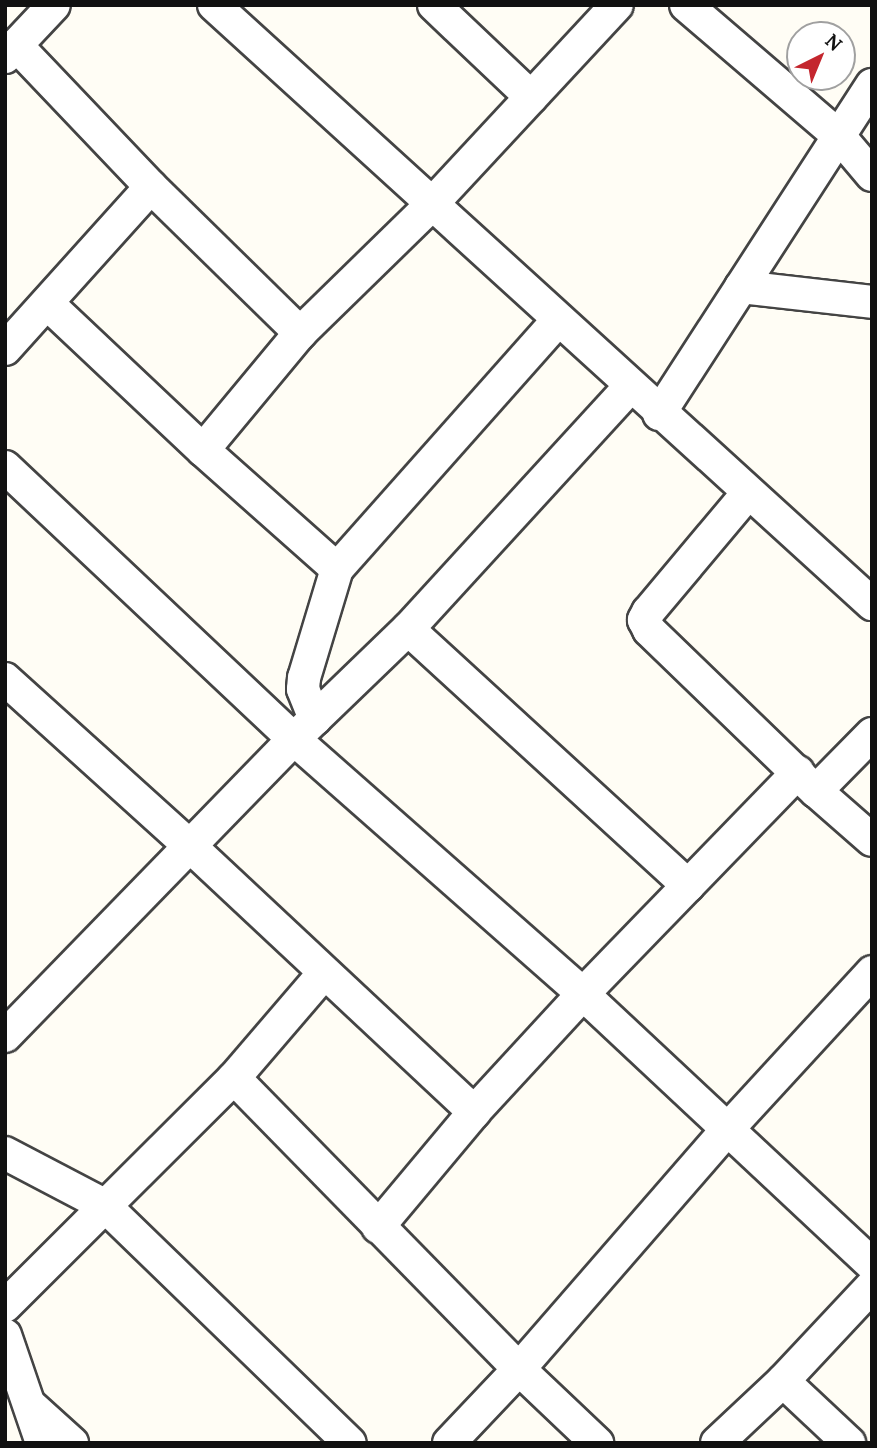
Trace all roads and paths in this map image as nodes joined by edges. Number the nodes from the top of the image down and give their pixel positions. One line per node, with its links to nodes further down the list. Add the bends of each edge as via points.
1 (54, 5): 6 (street)
2 (214, 5): 12 (street)
3 (434, 5): 8 (street)
4 (617, 5): 8 (street)
5 (686, 5): 9 (street)
6 (11, 51): 11 (street)
7 (872, 85): 9 (street)
8 (531, 97): 12 (street)
9 (839, 136): 10 (street); 13 (street)
10 (872, 175)
11 (151, 187): 15 (street); 17 (street)
12 (431, 205): 16 (street); 17 (street)
13 (741, 287): 14 (street); 20 (street)
14 (872, 302)
15 (48, 304): 18 (street); 21 (street)
16 (557, 321): 19 (street); 24 (street)
17 (300, 333): 21 (street)
18 (5, 349)
19 (630, 387): 20 (street); 26 (street)
20 (659, 414): 23 (street)
21 (203, 450): 24 (street)
22 (5, 467): 28 (street)
23 (748, 494): 25 (street); 30 (street, via 644,620 649,630)
24 (337, 569): 28 (street, via 304,678)
25 (872, 604)
26 (408, 629): 28 (street); 33 (street)
27 (5, 679): 32 (street)
28 (304, 729): 32 (street); 36 (street)
29 (872, 734): 30 (street)
30 (807, 782): 31 (street); 33 (street)
31 (872, 840)
32 (191, 847): 35 (street); 37 (street)
33 (688, 886): 36 (street)
34 (872, 972): 40 (street)
35 (324, 973): 38 (street); 39 (street)
36 (583, 994): 39 (street); 40 (street)
37 (5, 1036)
38 (234, 1078): 42 (street); 43 (street)
39 (474, 1112): 43 (street)
40 (726, 1131): 44 (street); 48 (street)
41 (5, 1153): 42 (street)
42 (104, 1205): 46 (street); 53 (street)
43 (378, 1227): 48 (street)
44 (872, 1264)
45 (872, 1286): 49 (street)
46 (5, 1306)
47 (5, 1335): 50 (street)
48 (519, 1369): 54 (street); 55 (street)
49 (783, 1381): 56 (street); 57 (street)
50 (32, 1407): 51 (street); 52 (street)
51 (42, 1443)
52 (72, 1443)
53 (350, 1443)
54 (450, 1443)
55 (597, 1443)
56 (717, 1443)
57 (849, 1443)

